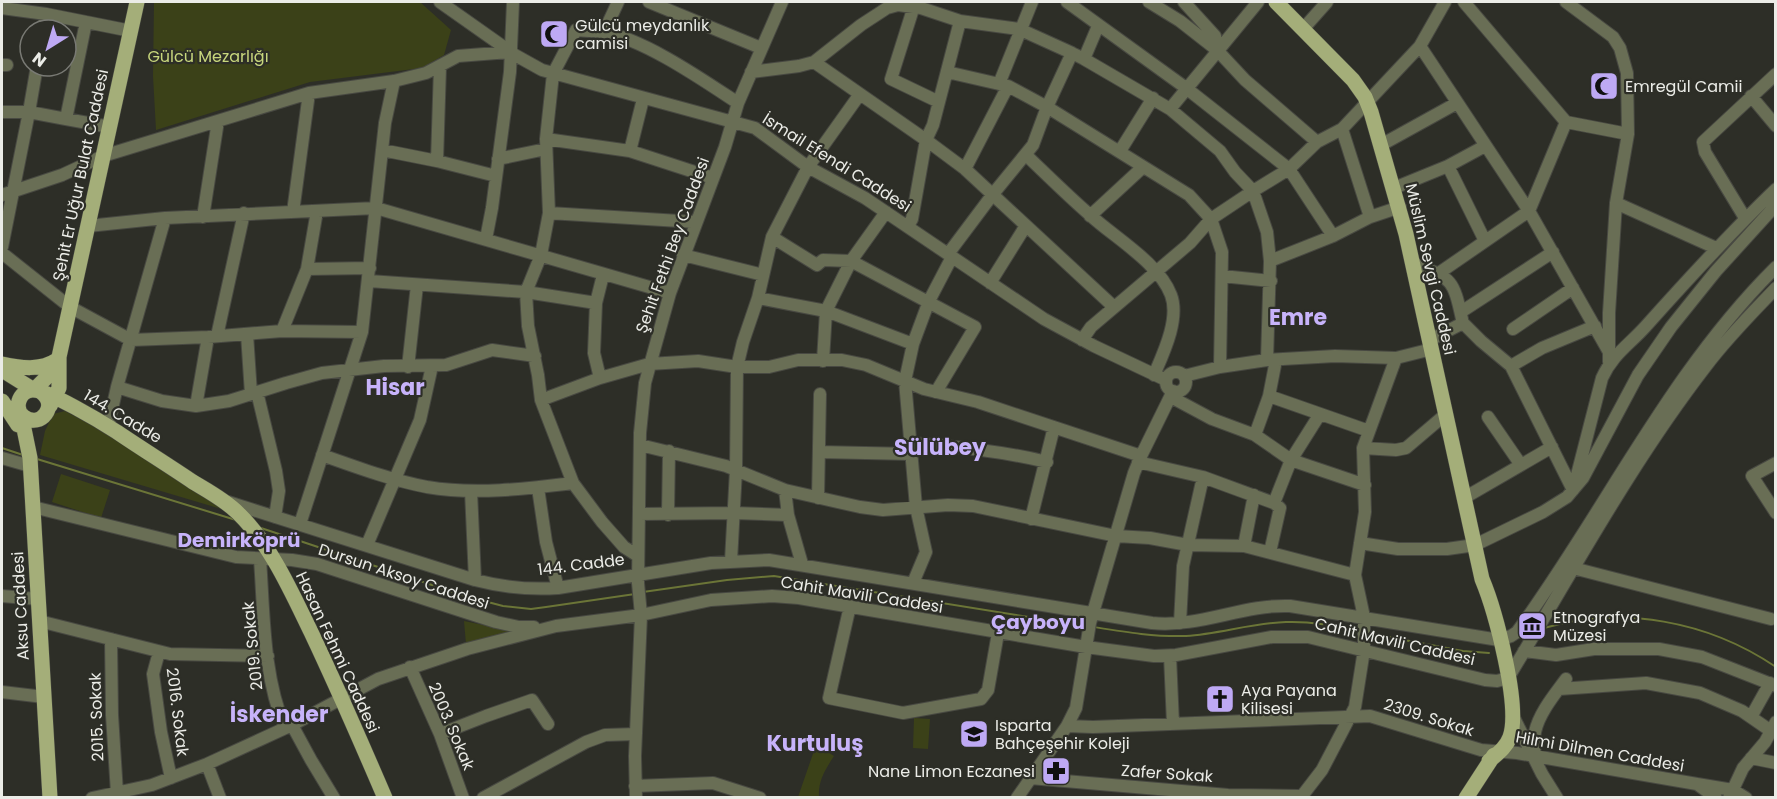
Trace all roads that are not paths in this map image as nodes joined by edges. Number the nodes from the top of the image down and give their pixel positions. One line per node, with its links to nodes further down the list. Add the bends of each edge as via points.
1 (137, 2): 27 (main road, Şehit Er Uğur Bulat Caddesi)
2 (440, 2): 32 (street, İsmail Efendi Caddesi)
3 (513, 2): 32 (street)
4 (618, 2): 28 (street)
5 (649, 2): 30 (street)
6 (782, 2): 30 (street, Şehit Fethi Bey Caddesi)
7 (1032, 2): 25 (street)
8 (1067, 2): 24 (street)
9 (1149, 2): 31 (street)
10 (1184, 2): 31 (street, via 1215,36)
11 (1258, 2): 31 (street)
12 (1276, 2): 26 (main road, Müslim Sevgi Caddesi)
13 (1327, 2): 26 (street)
14 (1445, 2): 29 (street)
15 (1464, 2): 60 (street)
16 (1566, 2): 64 (street, via 1613,37 1620,48 1627,73)
17 (887, 5): 19 (street); 34 (street)
18 (4, 6): 20 (street)
19 (914, 6): 22 (street); 49 (street, via 891,79)
20 (46, 14): 21 (street); 23 (street)
21 (45, 18)
22 (960, 21): 25 (street); 37 (street)
23 (86, 22): 27 (street); 57 (street)
24 (1098, 26): 33 (street); 43 (street)
25 (1019, 29): 33 (street); 42 (street)
26 (1303, 29): 51 (main road, Müslim Sevgi Caddesi, via 1349,75)
27 (131, 31): 62 (main road, Şehit Er Uğur Bulat Caddesi)
28 (604, 32): 38 (street, via 576,30); 50 (street, via 656,53)
29 (1420, 46): 51 (street); 52 (street)
30 (761, 48): 36 (street, Şehit Fethi Bey Caddesi)
31 (1217, 50): 43 (street); 66 (street, via 1245,80)
32 (510, 52): 35 (street, via 458,56); 38 (street, İsmail Efendi Caddesi); 75 (street)
33 (1078, 56): 47 (street); 53 (street)
34 (813, 62): 36 (street); 45 (street)
35 (440, 67): 41 (street); 76 (street)
36 (751, 72): 50 (street, Şehit Fethi Bey Caddesi)
37 (947, 72): 42 (street); 49 (street)
38 (553, 74): 48 (street, İsmail Efendi Caddesi); 67 (street)
39 (1776, 74): 46 (street)
40 (35, 78): 56 (street)
41 (394, 81): 44 (street); 70 (street)
42 (1003, 85): 53 (street); 81 (street)
43 (1186, 88): 54 (street); 80 (street)
44 (309, 93): 58 (street); 95 (street)
45 (860, 94): 65 (street); 78 (street)
46 (1751, 96): 61 (street); 103 (street, via 1703,142 1705,152)
47 (1153, 98): 54 (street); 72 (street)
48 (643, 99): 59 (street, İsmail Efendi Caddesi); 71 (street)
49 (939, 102): 65 (street)
50 (738, 103): 59 (street, Şehit Fethi Bey Caddesi)
51 (1368, 103): 63 (street); 68 (main road, Müslim Sevgi Caddesi)
52 (1457, 104): 68 (street); 69 (street)
53 (1047, 106): 72 (street); 73 (street)
54 (1170, 109): 86 (street, via 1220,151)
55 (2, 112): 56 (street)
56 (29, 112): 57 (street); 87 (street)
57 (66, 119): 62 (street)
58 (218, 121): 74 (street); 100 (street)
59 (734, 122): 78 (street, İsmail Efendi Caddesi, via 760,131); 83 (street, Şehit Fethi Bey Caddesi)
60 (1566, 122): 64 (street); 94 (street)
61 (1776, 126)
62 (110, 127): 74 (main road, Şehit Er Uğur Bulat Caddesi)
63 (1342, 129): 66 (street); 101 (street)
64 (1628, 134): 89 (street)
65 (926, 140): 81 (street); 107 (street)
66 (1317, 142): 80 (street)
67 (546, 144): 71 (street); 75 (street); 98 (street)
68 (1382, 145): 84 (main road, Müslim Sevgi Caddesi)
69 (1485, 146): 77 (street); 94 (street)
70 (382, 150): 76 (street); 92 (street)
71 (630, 151): 83 (street)
72 (1120, 151): 79 (street)
73 (1026, 155): 88 (street); 99 (street)
74 (103, 156): 87 (street); 106 (main road, Şehit Er Uğur Bulat Caddesi)
75 (498, 159): 82 (street)
76 (437, 161): 82 (street)
77 (1448, 166): 84 (street); 112 (street)
78 (808, 167): 96 (street, İsmail Efendi Caddesi); 110 (street)
79 (1143, 167): 99 (street); 104 (street, via 1189,195)
80 (1290, 169): 86 (street); 109 (street)
81 (964, 170): 88 (street)
82 (496, 176): 111 (street)
83 (713, 178): 105 (street, Şehit Fethi Bey Caddesi)
84 (1394, 188): 91 (main road, Müslim Sevgi Caddesi)
85 (1776, 189): 103 (street)
86 (1253, 191): 104 (street); 121 (street, via 1267,232)
87 (7, 193): 113 (street)
88 (993, 194): 108 (street); 119 (street)
89 (1616, 203): 114 (street); 157 (street)
90 (1776, 206): 219 (street, via 1671,327 1638,375)
91 (1400, 207): 101 (street); 122 (main road, Müslim Sevgi Caddesi)
92 (376, 208): 93 (street); 111 (street); 124 (street)
93 (316, 211): 95 (street); 125 (street)
94 (1529, 211): 112 (street); 115 (street)
95 (293, 212): 97 (street)
96 (886, 212): 107 (street, İsmail Efendi Caddesi); 120 (street)
97 (244, 213): 100 (street); 151 (street)
98 (549, 213): 105 (street); 117 (street)
99 (1090, 216): 126 (street)
100 (203, 217): 102 (street)
101 (1370, 217): 109 (street)
102 (165, 218): 106 (street); 152 (street)
103 (1745, 218): 114 (street)
104 (1211, 219): 126 (street); 130 (street, via 1222,252)
105 (696, 222): 118 (street, Şehit Fethi Bey Caddesi)
106 (88, 226): 142 (main road, Şehit Er Uğur Bulat Caddesi)
107 (908, 226): 119 (street, İsmail Efendi Caddesi)
108 (1025, 227): 133 (street); 143 (street)
109 (1333, 236): 121 (street)
110 (772, 237): 120 (street, via 817,265 824,260); 129 (street)
111 (486, 239): 117 (street)
112 (1485, 242): 127 (street)
113 (2, 247)
114 (1716, 248): 157 (street, via 1640,332)
115 (1553, 252): 135 (street); 145 (street)
116 (2, 253): 142 (street)
117 (541, 255): 128 (street); 137 (street)
118 (683, 255): 129 (street); 138 (street, Şehit Fethi Bey Caddesi)
119 (950, 255): 133 (street, İsmail Efendi Caddesi); 140 (street)
120 (851, 261): 140 (street); 144 (street)
121 (1270, 261): 132 (street)
122 (1413, 263): 127 (street); 155 (main road, Müslim Sevgi Caddesi)
123 (1776, 267): 265 (street, via 1731,316 1671,395 1517,632)
124 (370, 268): 125 (street); 131 (street)
125 (307, 269): 148 (street)
126 (1157, 271): 143 (street); 171 (street, via 1172,296 1173,312 1170,336)
127 (1439, 273): 145 (street, via 1453,284)
128 (603, 275): 138 (street); 141 (street)
129 (763, 276): 139 (street)
130 (1222, 276): 132 (street); 168 (street)
131 (369, 281): 134 (street); 149 (street)
132 (1271, 281): 161 (street)
133 (990, 283): 153 (street, İsmail Efendi Caddesi)
134 (417, 285): 137 (street); 166 (street)
135 (1573, 288): 146 (street); 147 (street)
136 (1776, 288): 247 (street, via 1741,324 1680,400)
137 (526, 292): 141 (street); 156 (street)
138 (670, 293): 163 (street, Şehit Fethi Bey Caddesi)
139 (758, 298): 144 (street); 167 (street)
140 (929, 302): 154 (street); 178 (street, via 975,327)
141 (596, 303): 173 (street, via 594,353)
142 (70, 307): 152 (street); 158 (main road, Şehit Er Uğur Bulat Caddesi)
143 (1114, 307): 153 (street)
144 (826, 311): 154 (street); 160 (street)
145 (1462, 318): 155 (street); 165 (street, via 1481,341)
146 (1595, 326): 157 (street); 165 (street)
147 (1513, 329)
148 (282, 331): 149 (street); 150 (street)
149 (362, 332): 170 (street)
150 (247, 334): 151 (street); 179 (street)
151 (213, 337): 152 (street); 187 (street)
152 (131, 340): 176 (street)
153 (1082, 340): 171 (street, İsmail Efendi Caddesi)
154 (913, 344): 175 (street)
155 (1431, 345): 159 (street); 191 (main road, Müslim Sevgi Caddesi)
156 (535, 356): 164 (street, via 492,350); 185 (street)
157 (1609, 357): 219 (street)
158 (58, 358): 162 (main road, via 46,366); 177 (main road, Şehit Er Uğur Bulat Caddesi); 184 (main road, Şehit Er Uğur Bulat Caddesi, via 59,388)
159 (1396, 358): 161 (street); 195 (street)
160 (823, 360): 167 (street); 175 (street, via 866,365)
161 (1271, 360): 168 (street); 183 (street)
162 (2, 364)
163 (649, 364): 167 (street, via 698,361); 173 (street); 197 (street, Şehit Fethi Bey Caddesi)
164 (432, 366): 166 (street); 214 (street, via 420,420)
165 (1511, 366): 199 (street)
166 (408, 367): 170 (street)
167 (737, 367): 212 (street)
168 (1220, 367): 172 (street)
169 (2, 370): 177 (main road, 144. Cadde)
170 (352, 370): 179 (street); 204 (street)
171 (1154, 375): 174 (street, İsmail Efendi Caddesi)
172 (1184, 376): 174 (street, via 1175,372); 181 (street, via 1184,388)
173 (600, 378): 185 (street)
174 (1166, 380): 181 (street)
175 (905, 381): 178 (street); 201 (street)
176 (117, 387): 187 (street, via 162,401); 193 (street)
177 (37, 391): 184 (main road, 144. Cadde); 188 (main road, via 22,395); 189 (main road, via 49,403)
178 (936, 392): 194 (street)
179 (254, 393): 187 (street); 233 (street, via 276,471 279,491)
180 (820, 394): 203 (street)
181 (1172, 394): 196 (street, via 1212,419); 206 (street)
182 (2, 396): 188 (main road)
183 (1269, 396): 190 (street); 196 (street)
184 (55, 398): 189 (main road, Şehit Er Uğur Bulat Caddesi); 193 (main road, 144. Cadde)
185 (541, 400): 215 (street)
186 (2, 401): 198 (main road)
187 (196, 406)
188 (20, 411): 189 (main road, via 29,420 39,419); 198 (main road, Aksu Caddesi)
189 (47, 412): 198 (main road, Şehit Er Uğur Bulat Caddesi)
190 (1320, 414): 195 (street); 207 (street)
191 (1446, 414): 200 (street, via 1406,448); 223 (main road, Müslim Sevgi Caddesi)
192 (1488, 417): 210 (street)
193 (108, 427): 224 (main road, 144. Cadde)
194 (1054, 427): 206 (street); 208 (street)
195 (1368, 431): 200 (street)
196 (1255, 435): 207 (street)
197 (640, 445): 202 (street); 230 (street, Şehit Fethi Bey Caddesi)
198 (28, 447): 211 (main road, Aksu Caddesi)
199 (1552, 447): 210 (street); 219 (street)
200 (1363, 448): 216 (street)
201 (912, 449): 203 (street); 208 (street, via 988,450); 227 (street)
202 (669, 451): 212 (street); 231 (street)
203 (819, 452): 222 (street)
204 (322, 455): 214 (street); 235 (street)
205 (2, 458): 211 (street)
206 (1139, 459): 213 (street); 236 (street)
207 (1291, 460): 216 (street); 225 (street)
208 (1047, 462): 234 (street)
209 (1776, 463): 229 (street, via 1752,476)
210 (1521, 465): 223 (street)
211 (30, 466): 226 (main road, Aksu Caddesi)
212 (736, 470): 218 (street); 228 (street)
213 (1203, 477): 221 (street); 239 (street)
214 (395, 480): 220 (street); 238 (street)
215 (573, 483): 217 (street); 244 (street, via 624,547)
216 (1365, 485): 237 (street)
217 (538, 488): 220 (street); 252 (street)
218 (785, 489): 222 (street); 232 (street)
219 (1573, 490): 240 (street, via 1543,512)
220 (471, 491): 250 (street)
221 (1254, 495): 225 (street); 241 (street)
222 (818, 498): 227 (street, via 883,510)
223 (1464, 498): 240 (main road, Müslim Sevgi Caddesi)
224 (224, 501): 233 (street, 144. Cadde); 243 (main road, Hasan Fehmi Caddesi, via 239,514)
225 (1274, 503): 242 (street, via 1280,508)
226 (33, 507): 243 (street, Dursun Aksoy Caddesi, via 236,557); 254 (main road, Aksu Caddesi)
227 (916, 507): 234 (street, via 973,506); 251 (street, via 926,552)
228 (734, 513): 231 (street); 232 (street); 245 (street)
229 (1776, 513)
230 (639, 514): 231 (street); 244 (street, Şehit Fethi Bey Caddesi)
231 (668, 515)
232 (788, 515): 246 (street)
233 (275, 517): 235 (street, 144. Cadde)
234 (1031, 519): 236 (street)
235 (300, 524): 238 (street, 144. Cadde)
236 (1116, 536): 239 (street); 258 (street)
237 (1360, 543): 240 (street, via 1398,549); 248 (street)
238 (368, 545): 250 (street, 144. Cadde)
239 (1188, 545): 241 (street); 261 (street)
240 (1475, 545): 265 (main road, Müslim Sevgi Caddesi, via 1484,607)
241 (1244, 546): 242 (street)
242 (1270, 552): 248 (street)
243 (266, 555): 262 (street, Dursun Aksoy Caddesi, via 330,567 502,624); 270 (street, 2019. Sokak); 277 (main road, Hasan Fehmi Caddesi, via 294,598)
244 (638, 556): 249 (street, Şehit Fethi Bey Caddesi)
245 (731, 561): 246 (street, 144. Cadde); 249 (street, 144. Cadde)
246 (802, 564): 251 (street, 144. Cadde)
247 (1573, 568): 257 (street); 268 (street)
248 (1355, 575): 259 (street)
249 (638, 579): 252 (street, 144. Cadde); 256 (street, Şehit Fethi Bey Caddesi)
250 (475, 580): 252 (street, 144. Cadde, via 513,587)
251 (914, 583): 258 (street, 144. Cadde)
252 (558, 588)
253 (2, 596): 254 (street)
254 (38, 599): 260 (main road, Aksu Caddesi)
255 (850, 606): 256 (street, Cahit Mavili Caddesi, via 762,596); 263 (street, Cahit Mavili Caddesi); 263 (street, via 829,698 903,713 979,700 988,690)
256 (641, 610): 262 (street, Cahit Mavili Caddesi); 287 (street, Şehit Fethi Bey Caddesi)
257 (1774, 617)
258 (1091, 619): 261 (street, 144. Cadde); 266 (street)
259 (1364, 620): 261 (street, 144. Cadde, via 1282,605); 265 (street, 144. Cadde); 267 (street)
260 (39, 621): 264 (street); 276 (main road, Aksu Caddesi)
261 (1180, 623)
262 (556, 626): 272 (street, Cahit Mavili Caddesi)
263 (998, 633): 266 (street, Cahit Mavili Caddesi)
264 (111, 639): 269 (street); 297 (street, 2015. Sokak)
265 (1495, 639): 273 (main road, Müslim Sevgi Caddesi)
266 (1086, 643): 271 (street, Cahit Mavili Caddesi); 284 (street, via 1078,700)
267 (1364, 645): 271 (street, Cahit Mavili Caddesi, via 1284,636); 273 (street, Cahit Mavili Caddesi, via 1485,680); 278 (street)
268 (1524, 651): 273 (street); 274 (street, via 1556,655 1594,649 1659,649 1702,657)
269 (159, 652): 270 (street, via 185,656); 293 (street, 2016. Sokak, via 153,674)
270 (268, 656): 283 (street, 2019. Sokak, via 274,699)
271 (1170, 656): 282 (street)
272 (410, 667): 277 (street, Cahit Mavili Caddesi); 286 (street, 2003. Sokak)
273 (1504, 679): 279 (main road, Müslim Sevgi Caddesi); 288 (main road, Müslim Sevgi Caddesi, via 1506,716)
274 (1773, 684): 280 (street)
275 (2, 692): 276 (street)
276 (44, 697): 302 (main road, Aksu Caddesi)
277 (342, 697): 283 (street, Cahit Mavili Caddesi); 306 (main road, Hasan Fehmi Caddesi)
278 (1351, 716): 282 (street, 2309. Sokak); 288 (street, 2309. Sokak, via 1370,716); 301 (street, via 1322,770)
279 (1513, 716): 288 (main road, Müslim Sevgi Caddesi, via 1509,739); 289 (street)
280 (1751, 717): 285 (street); 289 (street, via 1700,693 1646,683 1562,684 1538,723)
281 (548, 724): 286 (street, via 532,700)
282 (1173, 724): 284 (street, 2309. Sokak)
283 (288, 726): 292 (street, Cahit Mavili Caddesi); 305 (street, 2019. Sokak)
284 (1067, 726): 294 (street)
285 (1773, 726): 290 (street)
286 (440, 734): 307 (street, 2003. Sokak)
287 (636, 734): 298 (street, Şehit Fethi Bey Caddesi); 308 (street, via 605,735 586,742)
288 (1495, 755): 289 (street, Hilmi Dilmen Caddesi); 311 (main road)
289 (1534, 756): 295 (street, Hilmi Dilmen Caddesi); 312 (street)
290 (1751, 758): 291 (street); 299 (street)
291 (1776, 763)
292 (207, 764): 293 (street, Cahit Mavili Caddesi); 304 (street)
293 (171, 778): 297 (street, Cahit Mavili Caddesi)
294 (1030, 778): 296 (street, Zafer Sokak); 310 (street)
295 (1698, 784): 299 (street, Hilmi Dilmen Caddesi); 313 (street, Hilmi Dilmen Caddesi)
296 (1126, 792): 300 (street, Zafer Sokak)
297 (117, 793): 303 (street, Cahit Mavili Caddesi)
298 (633, 793): 309 (street, via 713,783)
299 (1731, 794): 314 (street, Hilmi Dilmen Caddesi)
300 (1228, 796): 301 (street, Zafer Sokak)
301 (1302, 796)
302 (50, 798)
303 (92, 798)
304 (220, 798)
305 (334, 798)
306 (385, 798)
307 (464, 798)
308 (483, 798)
309 (760, 798)
310 (1017, 798)
311 (1466, 798)
312 (1557, 798)
313 (1716, 798)
314 (1746, 798)

